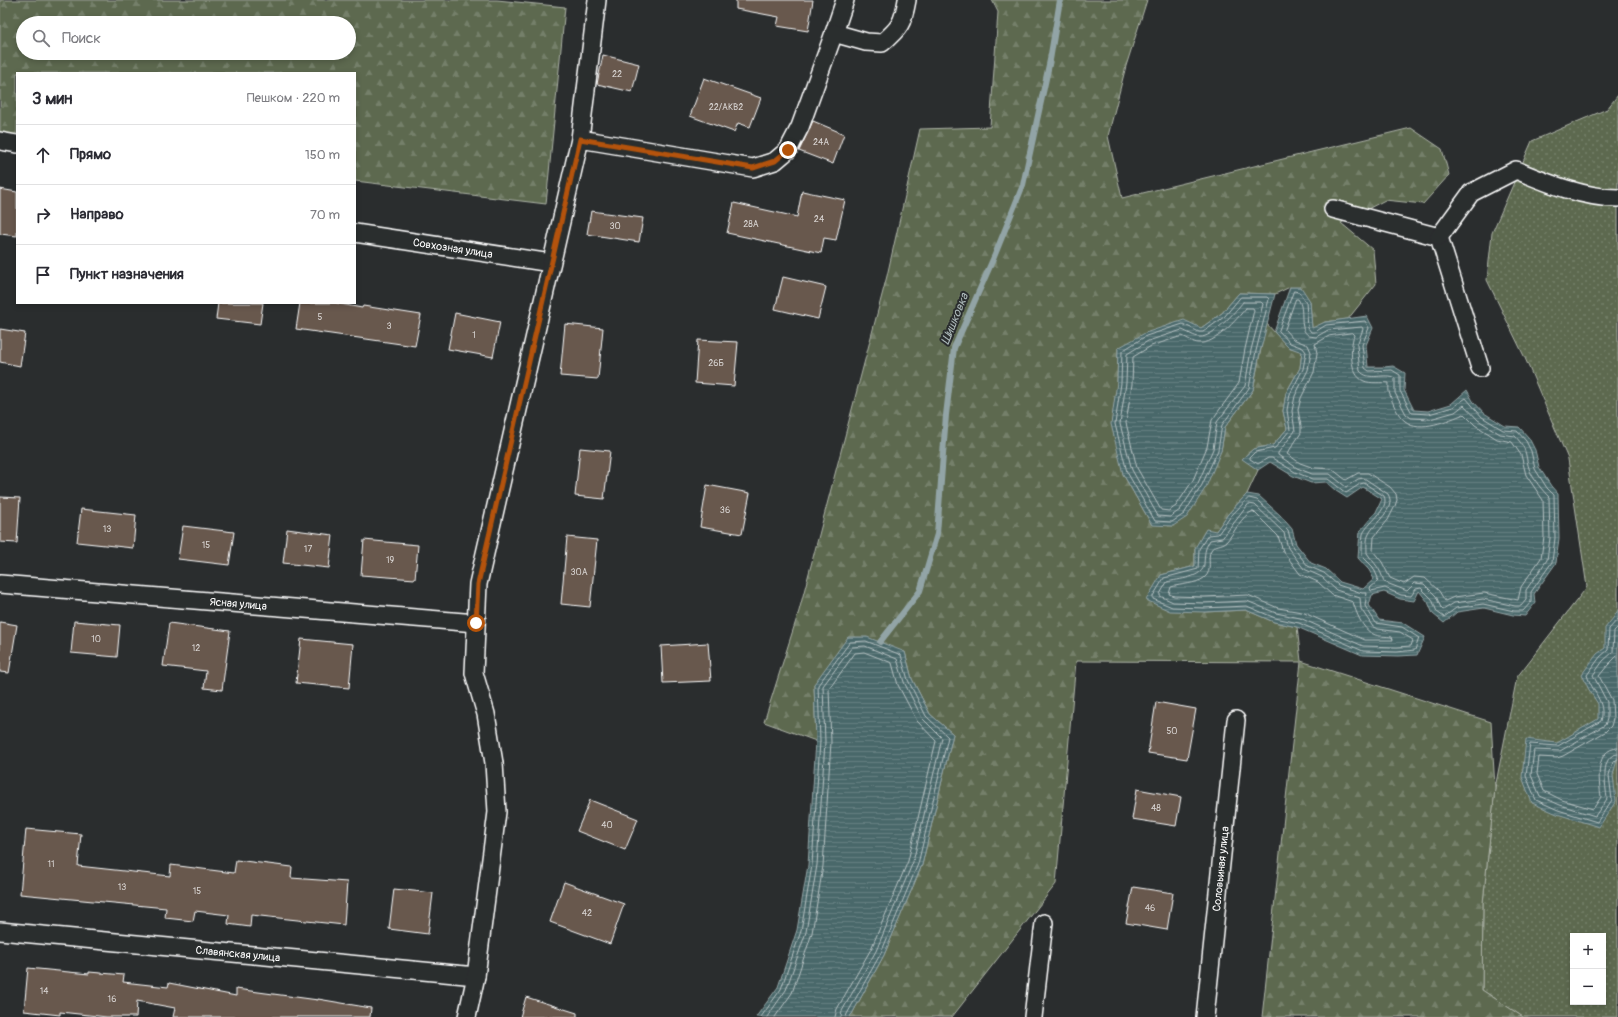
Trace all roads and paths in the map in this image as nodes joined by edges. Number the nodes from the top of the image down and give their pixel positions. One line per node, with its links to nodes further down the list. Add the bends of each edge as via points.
1 (598, 0): 5 (street)
2 (845, 0): 4 (street)
3 (907, 0): 4 (street, via 904,19 894,33 882,43 866,42)
4 (834, 32): 5 (street, via 800,127 788,150 775,161 753,168)
5 (580, 139): 12 (street)
6 (0, 141): 7 (street)
7 (16, 144)
8 (1618, 198): 11 (street, via 1606,198 1552,185 1516,170 1471,194)
9 (1333, 208): 11 (street)
10 (356, 233): 12 (street, Совхозная улица)
11 (1439, 237): 13 (street)
12 (551, 263): 15 (street, via 478,584)
13 (1480, 368)
14 (0, 584): 15 (street, Ясная улица)
15 (476, 623): 19 (street, via 474,673 486,714 494,763 497,812)
16 (1236, 720): 22 (street, Соловьиная улица)
17 (1044, 923): 21 (street)
18 (0, 931): 19 (street, Славянская улица)
19 (476, 976): 20 (street)
20 (467, 1017)
21 (1033, 1017)
22 (1205, 1017)

